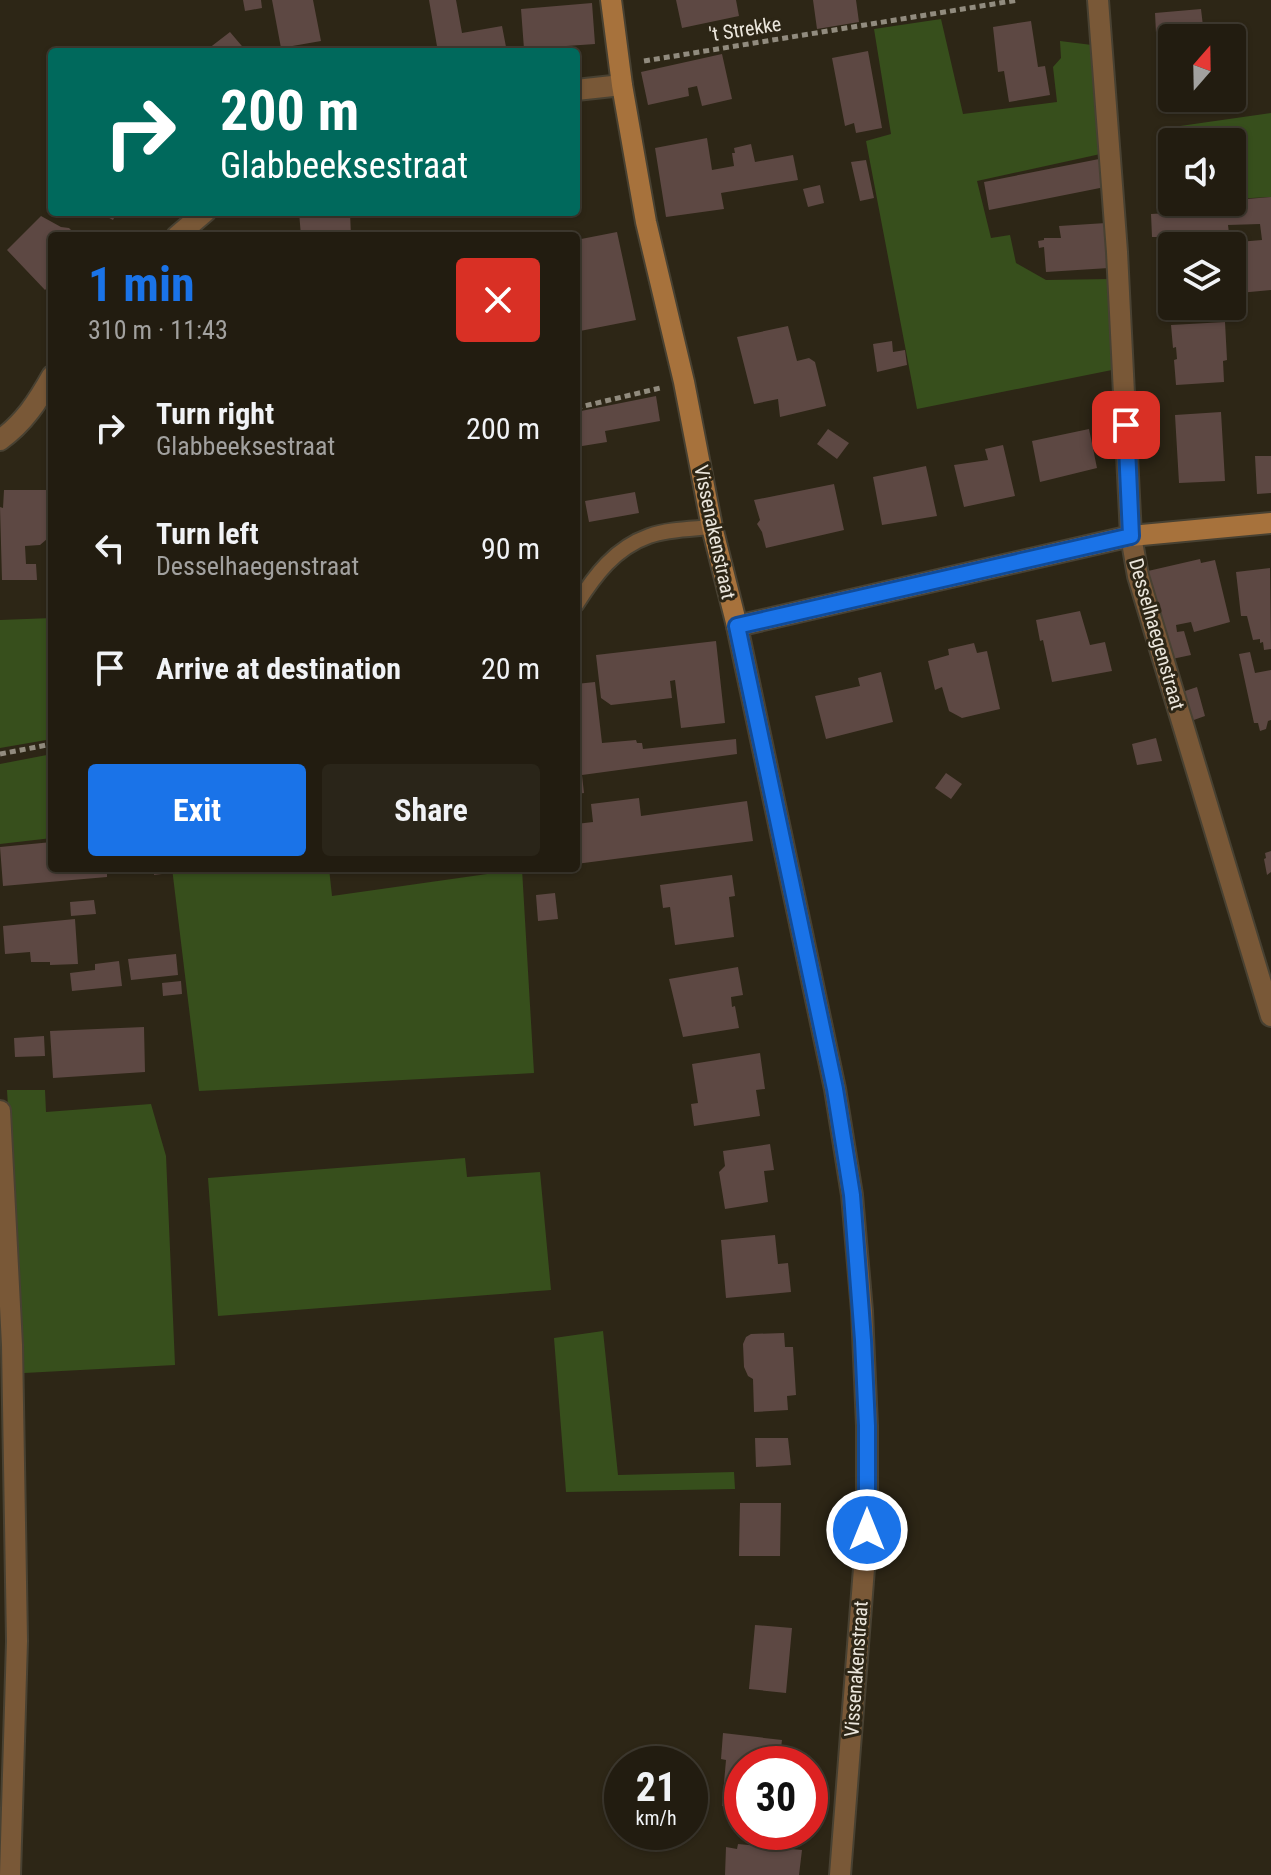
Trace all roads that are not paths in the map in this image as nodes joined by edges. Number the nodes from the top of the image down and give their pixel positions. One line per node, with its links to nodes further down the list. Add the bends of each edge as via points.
1 (611, 0): 3 (street, Vissenakenstraat)
2 (1098, 0): 11 (street, Desselhaegenstraat)
3 (621, 75): 4 (street); 10 (street, Vissenakenstraat, via 646,222)
4 (580, 89)
5 (200, 216): 6 (street)
6 (182, 232)
7 (48, 383): 8 (street, via 37,403)
8 (0, 440)
9 (1271, 523): 11 (street)
10 (712, 527): 12 (lane, via 650,535 618,552); 13 (street, Vissenakenstraat)
11 (1131, 536): 13 (street); 14 (street, Desselhaegenstraat, via 1138,576)
12 (580, 599)
13 (737, 626): 17 (street, Vissenakenstraat, via 835,1089 861,1297 867,1530)
14 (1271, 1016)
15 (0, 1111): 16 (street, via 12,1345 17,1641)
16 (10, 1875)
17 (840, 1875)

